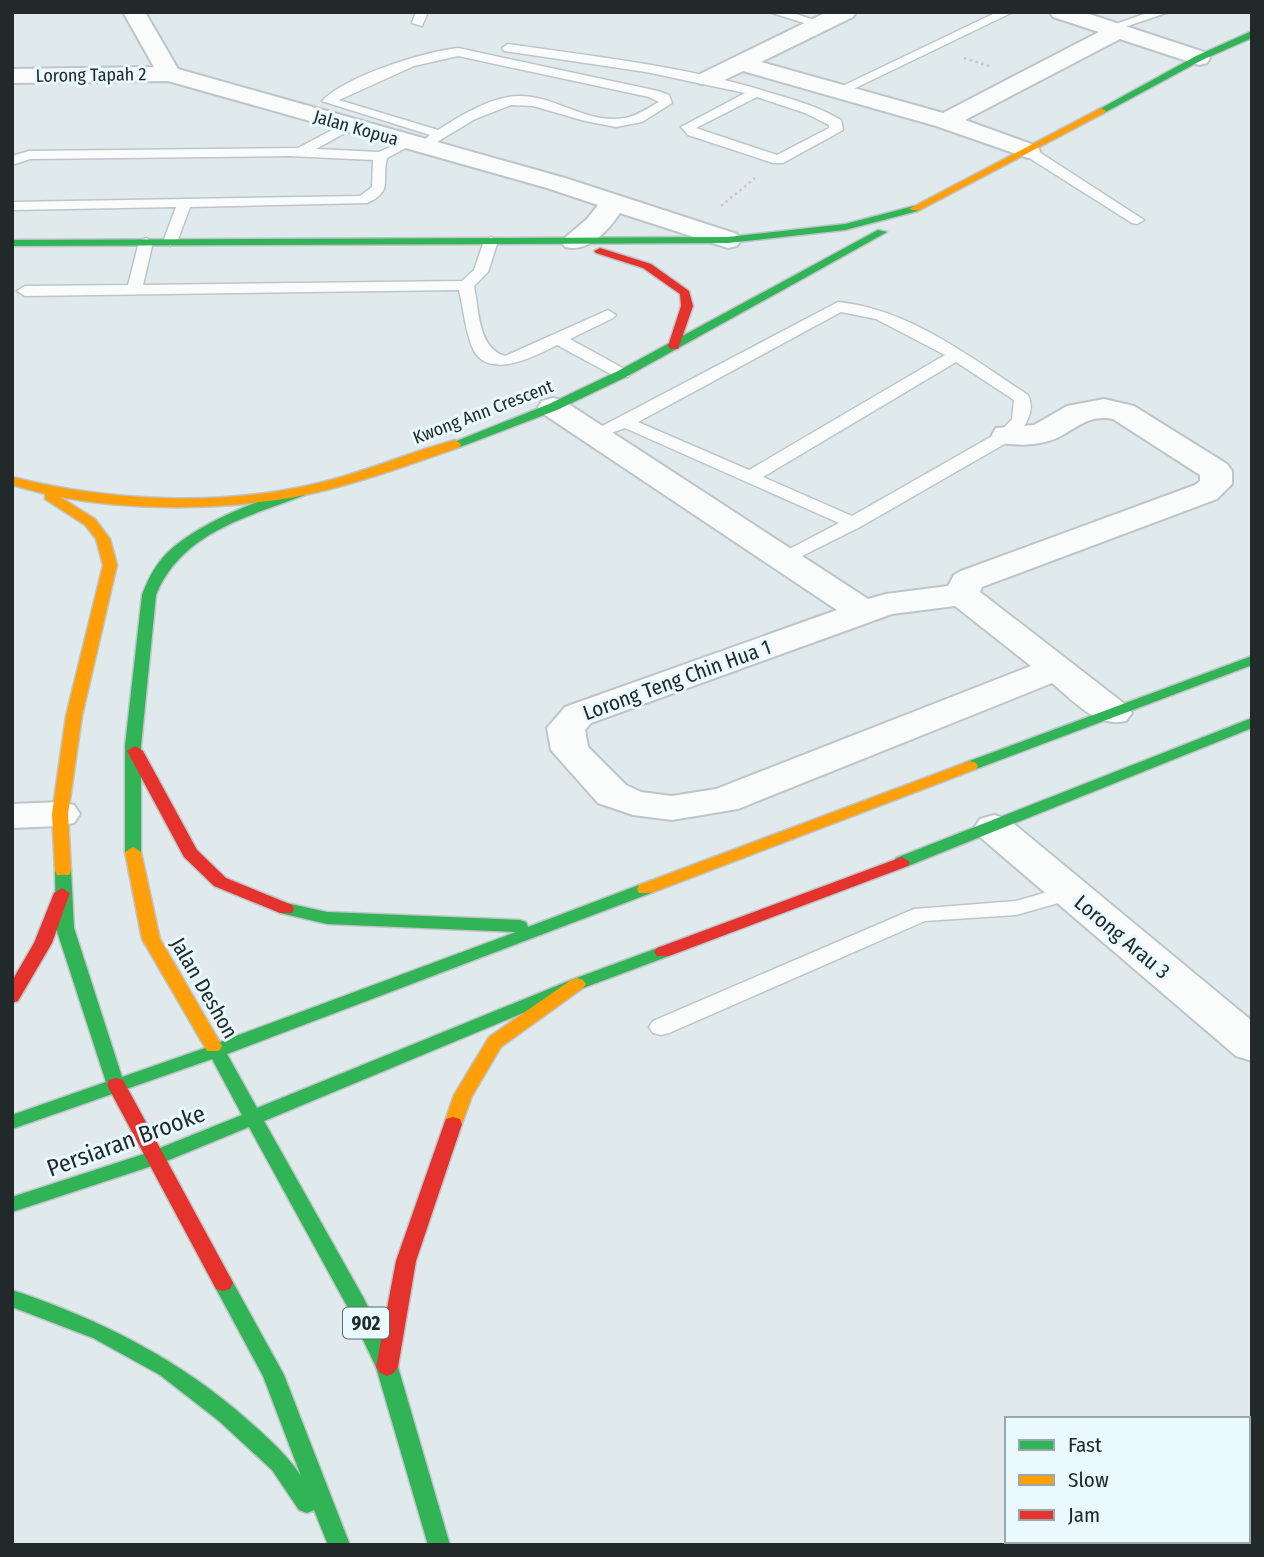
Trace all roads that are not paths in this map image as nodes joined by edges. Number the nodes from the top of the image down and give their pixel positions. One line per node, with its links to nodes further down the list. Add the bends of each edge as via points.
1 (134, 12): 14 (street)
2 (775, 12): 8 (lane)
3 (845, 12): 8 (street)
4 (1007, 12): 17 (lane)
5 (1061, 12): 9 (street)
6 (1163, 12): 7 (lane)
7 (1141, 19): 9 (lane); 9 (lane)
8 (820, 24): 13 (street)
9 (1116, 24): 12 (street); 19 (street)
10 (1252, 34): 12 (main road)
11 (508, 48): 16 (lane)
12 (1199, 58): 22 (main road)
13 (741, 63): 16 (street); 17 (street)
14 (169, 74): 15 (street, Lorong Tapah 2); 20 (street, Jalan Kopua)
15 (12, 76)
16 (708, 79): 18 (lane)
17 (838, 91): 19 (street)
18 (756, 92): 18 (lane, via 688,127 778,160 836,130 836,123 821,114)
19 (944, 121): 22 (street)
20 (348, 126): 21 (street, Jalan Kopua); 23 (lane)
21 (424, 141): 21 (lane, via 328,101 410,62 458,52 653,94 666,103 643,117 614,124 536,103 507,102); 24 (lane); 26 (street, Jalan Kopua)
22 (1028, 151): 28 (main road); 30 (lane)
23 (301, 152): 24 (lane); 25 (lane, via 29,155)
24 (381, 156): 27 (lane, via 380,188 362,200)
25 (12, 161)
26 (612, 202): 31 (street, Jalan Kopua); 33 (street, via 596,227)
27 (185, 203): 29 (lane); 35 (lane)
28 (926, 205): 31 (main road, via 823,233); 42 (main road, Kwong Ann Crescent)
29 (12, 206)
30 (1136, 220)
31 (728, 240): 33 (main road)
32 (491, 241): 33 (main road); 35 (main road); 37 (lane, via 481,272)
33 (562, 241): 42 (main road, via 647,266 685,293 687,306)
34 (146, 242): 35 (main road); 36 (main road); 38 (lane)
35 (170, 242)
36 (16, 244)
37 (466, 285): 38 (lane); 41 (lane, via 479,346 489,356 512,360)
38 (135, 288): 39 (lane)
39 (25, 291)
40 (608, 315): 41 (lane)
41 (559, 340): 44 (lane)
42 (674, 346): 44 (main road, Kwong Ann Crescent)
43 (956, 355): 46 (lane, via 933,340 860,309 838,307); 48 (lane, via 1022,398 1024,413); 49 (lane)
44 (622, 374): 45 (main road, Kwong Ann Crescent)
45 (552, 407): 47 (street); 52 (main road, Kwong Ann Crescent, via 387,469)
46 (625, 422): 47 (lane); 49 (lane)
47 (595, 434): 54 (street)
48 (1007, 435): 53 (lane); 55 (street, via 1044,432 1078,412 1104,408 1123,412 1216,471 1216,484 1206,492 973,578 966,582)
49 (750, 477): 53 (lane)
50 (12, 481): 51 (main road, Kwong Ann Crescent)
51 (40, 491): 52 (main road, Kwong Ann Crescent, via 138,501 215,501); 62 (main road, via 89,518 100,530 110,565 74,716)
52 (300, 492): 61 (main road, Jalan Deshon, via 184,545 157,571 149,595)
53 (853, 523): 54 (lane)
54 (784, 559): 56 (street)
55 (962, 595): 56 (street, Lorong Teng Chin Hua 1, via 886,604); 58 (street)
56 (864, 612): 58 (street, Lorong Teng Chin Hua 1, via 578,715 566,728 570,750 612,794 633,803 672,808 724,800)
57 (1252, 660): 59 (main road)
58 (1056, 669): 59 (street)
59 (1113, 713): 67 (main road)
60 (1252, 723): 64 (main road)
61 (133, 746): 67 (main road, via 190,853 231,887 275,906 327,918); 72 (main road, Jalan Deshon, via 133,856 151,939)
62 (60, 814): 63 (street); 65 (main road)
63 (12, 816)
64 (994, 828): 66 (street, Lorong Arau 3); 68 (main road)
65 (62, 893): 69 (main road, via 43,943); 73 (main road, via 65,928)
66 (1068, 893): 70 (lane, via 1016,908 922,914); 71 (street, Lorong Arau 3)
67 (544, 926): 72 (main road)
68 (577, 984): 74 (main road, Persiaran Brooke); 79 (main road, via 495,1042 463,1095 406,1261)
69 (12, 997)
70 (661, 1027)
71 (1252, 1045)
72 (216, 1051): 73 (main road); 74 (main road, Jalan Deshon / 902)
73 (116, 1085): 75 (main road); 76 (main road)
74 (255, 1117): 76 (main road, Persiaran Brooke); 79 (main road, Jalan Deshon / 902)
75 (12, 1122)
76 (157, 1157): 77 (main road, Persiaran Brooke); 80 (main road, via 273,1375)
77 (12, 1205)
78 (12, 1298): 80 (main road, via 100,1332 167,1369 279,1463)
79 (387, 1367): 81 (main road, Jalan Deshon / 902)
80 (338, 1545)
81 (439, 1545)

